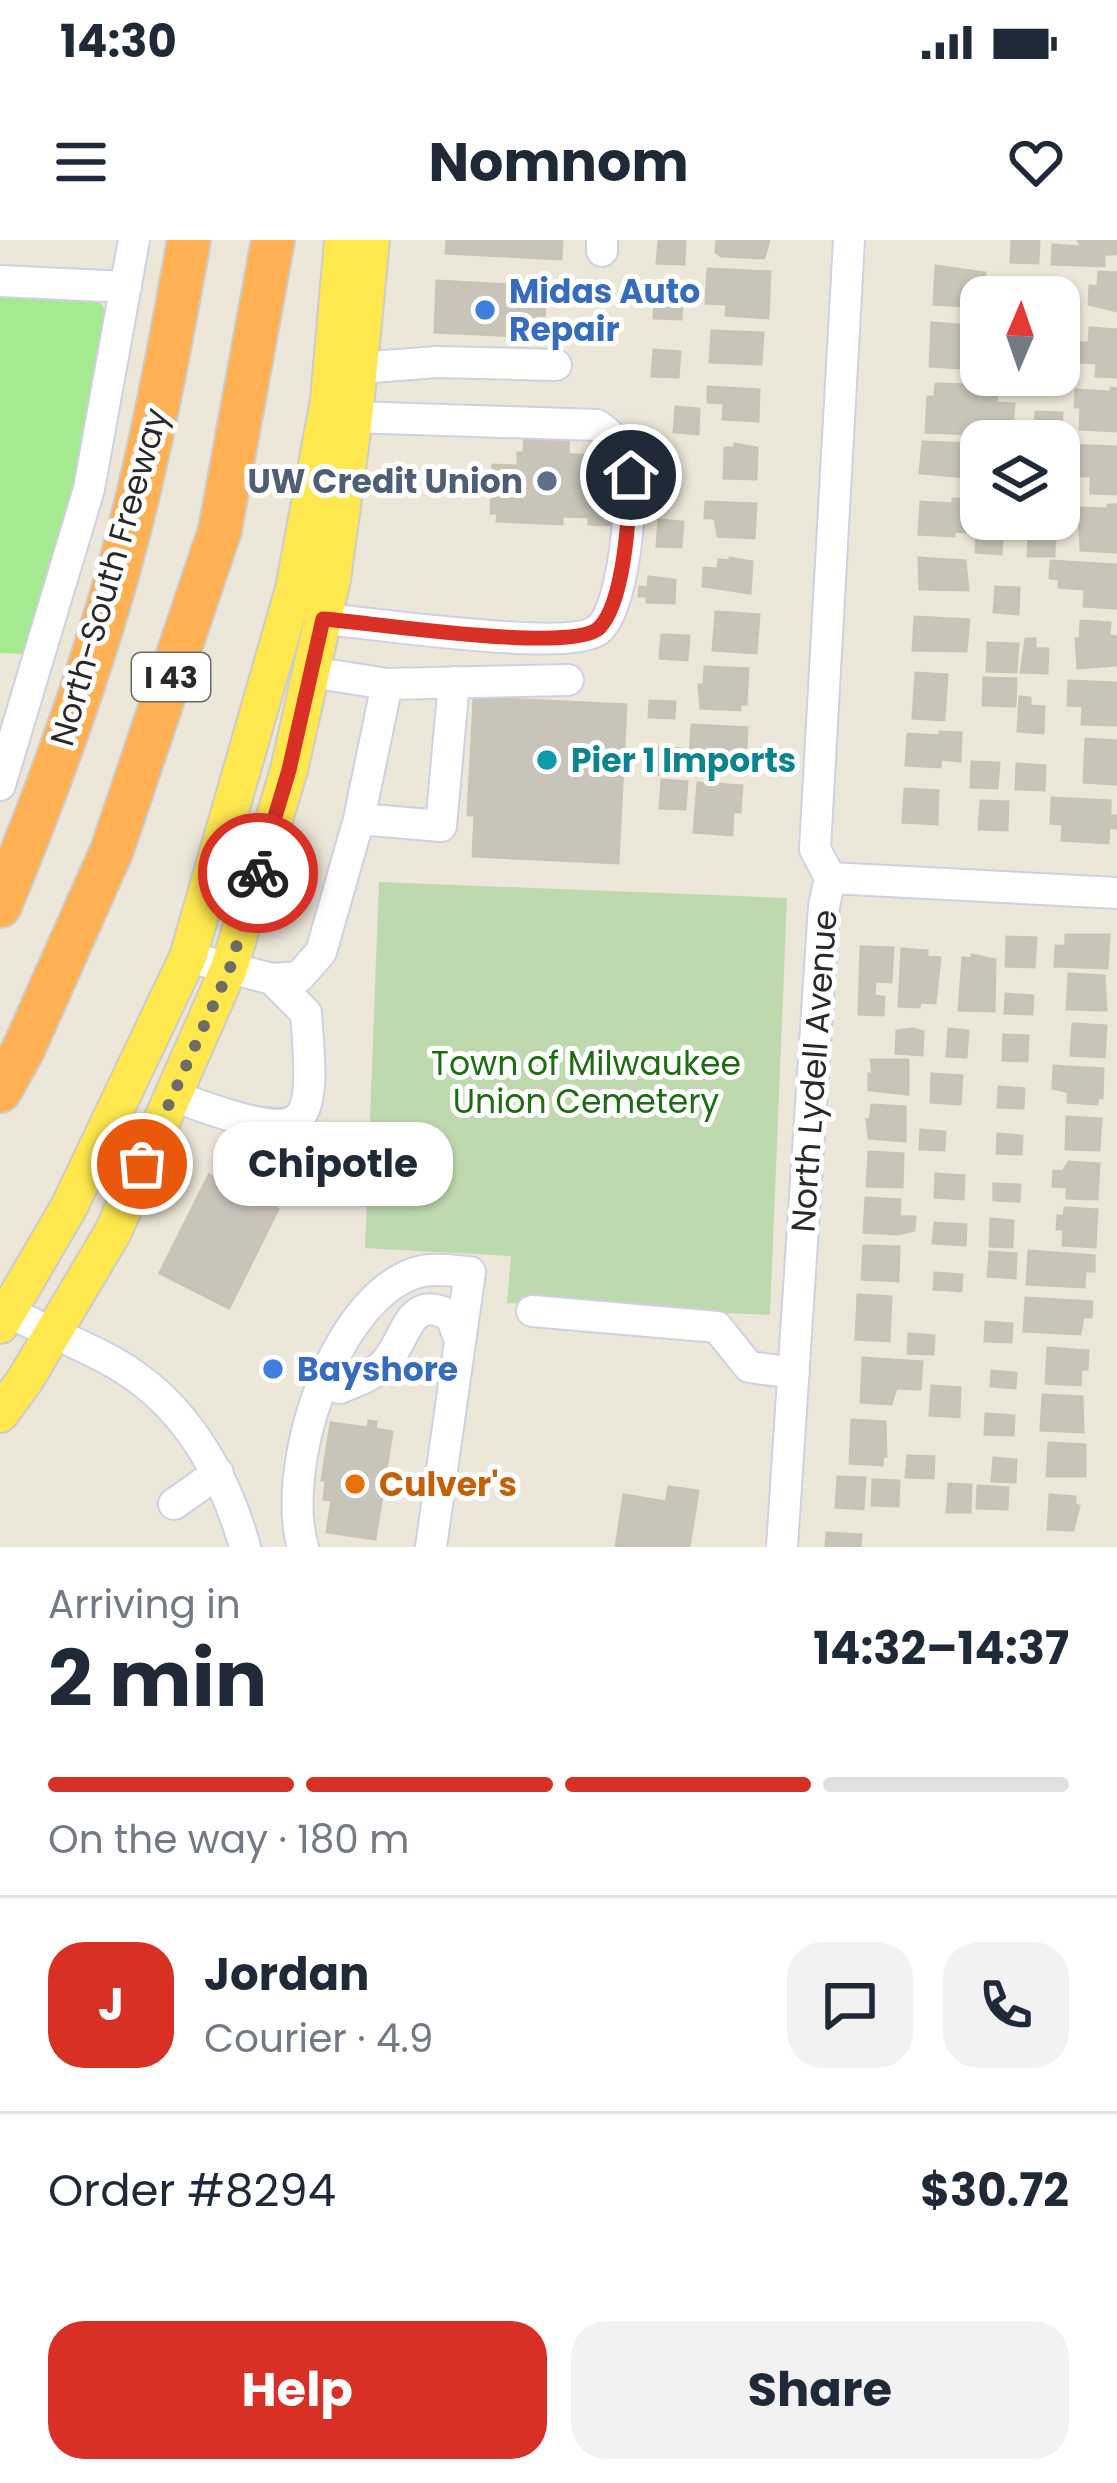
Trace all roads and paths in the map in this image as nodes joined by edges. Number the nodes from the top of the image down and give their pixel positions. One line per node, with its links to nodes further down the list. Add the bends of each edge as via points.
1 (134, 240): 8 (street)
2 (189, 240): 21 (highway, North-South Freeway / I 43, via 160,401 104,622)
3 (273, 240): 25 (highway, I 43, via 213,551 112,850)
4 (343, 240): 22 (main road, via 328,400 293,589)
5 (370, 240): 10 (main road)
6 (849, 240): 19 (street, North Lydell Avenue, via 814,848)
7 (0, 281): 8 (street)
8 (126, 287): 17 (street, via 89,489)
9 (556, 365): 10 (street)
10 (359, 368): 11 (main road)
11 (354, 417): 12 (main road); 12 (street, via 597,425 629,458 626,541 609,616 596,632 575,638)
12 (323, 619): 13 (main road)
13 (311, 672): 16 (street); 23 (main road)
14 (568, 680): 15 (street)
15 (454, 682): 16 (street); 18 (street, via 441,826)
16 (387, 684): 18 (street)
17 (0, 785)
18 (358, 818): 24 (street, via 321,952 299,977)
19 (830, 878): 20 (street); 31 (street, North Lydell Avenue)
20 (1117, 893)
21 (0, 906)
22 (188, 957): 23 (street); 28 (main road, via 69,1208)
23 (230, 968): 24 (street); 26 (main road)
24 (272, 979): 26 (street, via 306,1012 303,1114 292,1123 251,1122)
25 (0, 1091)
26 (173, 1096): 30 (main road, via 112,1232)
27 (532, 1312): 31 (street, via 717,1327 749,1367)
28 (5, 1318): 30 (street)
29 (462, 1329): 36 (street, via 470,1272 404,1278 357,1320 306,1428 296,1519); 37 (street, via 451,1316 420,1311 384,1365 340,1388 323,1431); 38 (street)
30 (52, 1335): 32 (main road); 33 (street, via 136,1376 176,1413)
31 (794, 1373): 39 (street, North Lydell Avenue)
32 (0, 1414)
33 (218, 1473): 34 (street); 35 (street)
34 (174, 1504)
35 (245, 1547)
36 (303, 1547)
37 (319, 1547)
38 (431, 1547)
39 (782, 1547)

